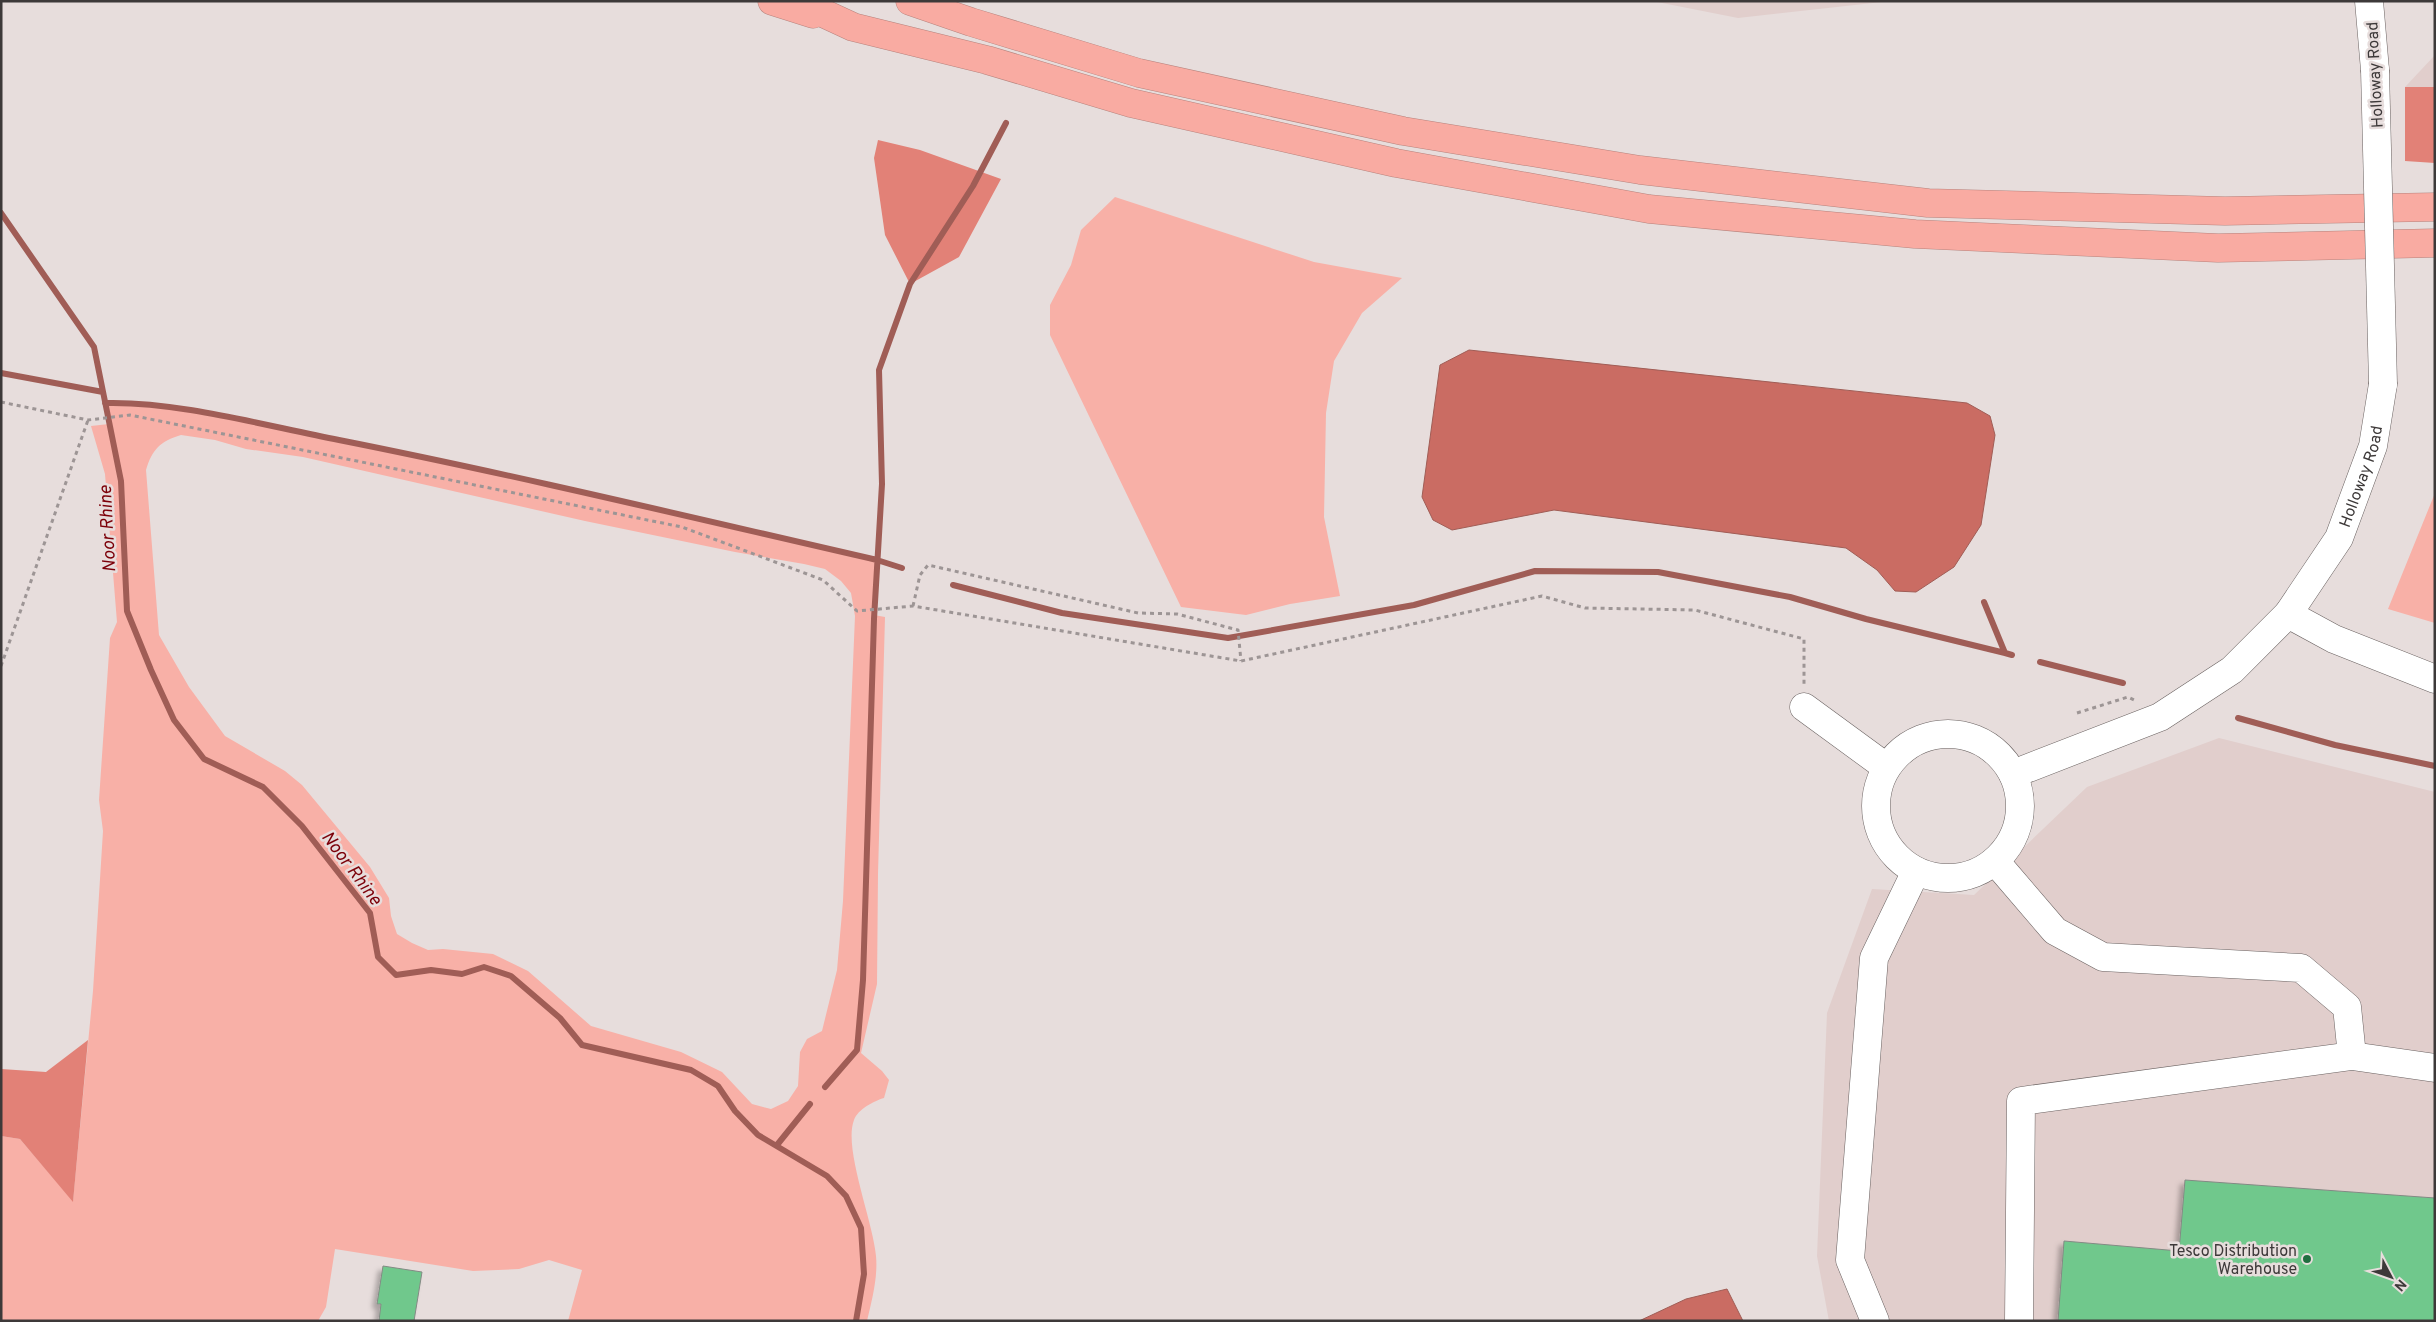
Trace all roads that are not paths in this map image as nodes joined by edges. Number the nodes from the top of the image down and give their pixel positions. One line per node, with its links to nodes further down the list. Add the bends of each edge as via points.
1 (772, 1): 7 (highway)
2 (797, 1): 7 (highway)
3 (910, 1): 6 (highway)
4 (928, 1): 6 (highway)
5 (2369, 1): 10 (street, Holloway Road, bridge, via 2375,70 2383,384 2373,446 2339,538)
6 (971, 22): 8 (highway, via 1139,73 1394,129 1640,170 1928,203 2225,211)
7 (853, 27): 9 (highway, via 987,60 1178,114 1396,163 1649,209 1915,234 2199,247)
8 (2435, 207)
9 (2435, 243)
10 (2288, 614): 11 (street, via 2334,639); 14 (street, Holloway Road, via 2232,670 2160,717)
11 (2435, 679)
12 (1804, 707): 13 (street)
13 (1886, 767): 14 (street, via 1900,750 1919,738 1941,733 1963,734 1984,742 2001,756); 16 (street, via 1876,790 1877,822 1882,837 1896,857)
14 (2013, 774): 15 (street, via 2020,797 2019,820 2010,842)
15 (1995, 861): 16 (street, via 1977,872 1957,878 1936,878); 17 (street, via 2055,931 2103,957 2301,968 2346,1007)
16 (1916, 871): 19 (street, via 1874,958 1850,1260)
17 (2352, 1056): 18 (street); 20 (street, via 2021,1101)
18 (2435, 1068)
19 (1875, 1321)
20 (2019, 1321)

